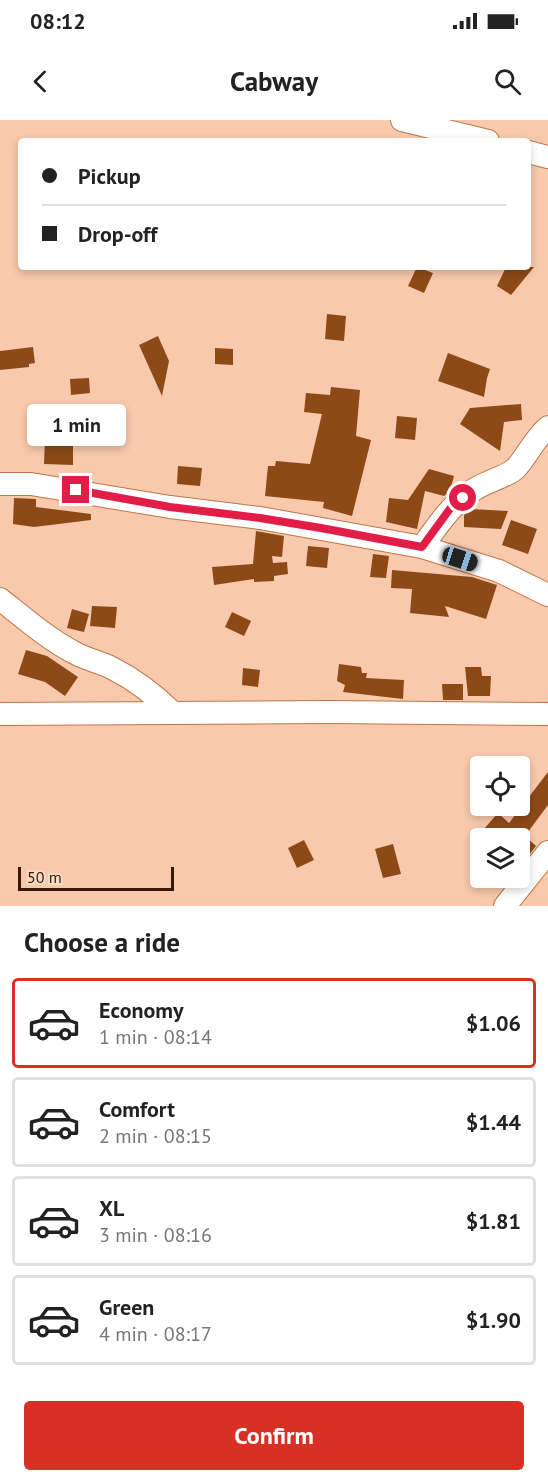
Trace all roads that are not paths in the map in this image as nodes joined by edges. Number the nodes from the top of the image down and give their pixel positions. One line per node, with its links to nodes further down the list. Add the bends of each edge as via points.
1 (402, 120): 2 (street)
2 (476, 138)
3 (531, 153): 4 (street)
4 (548, 157)
5 (548, 427): 7 (street, via 517,467 452,506)
6 (0, 484): 7 (street, via 31,484 280,521)
7 (422, 547): 8 (street, via 499,571)
8 (548, 595)
9 (0, 599): 10 (street, via 70,650 134,680)
10 (173, 713): 11 (street); 12 (street)
11 (0, 714)
12 (548, 714)
13 (548, 852): 14 (street)
14 (505, 906)

